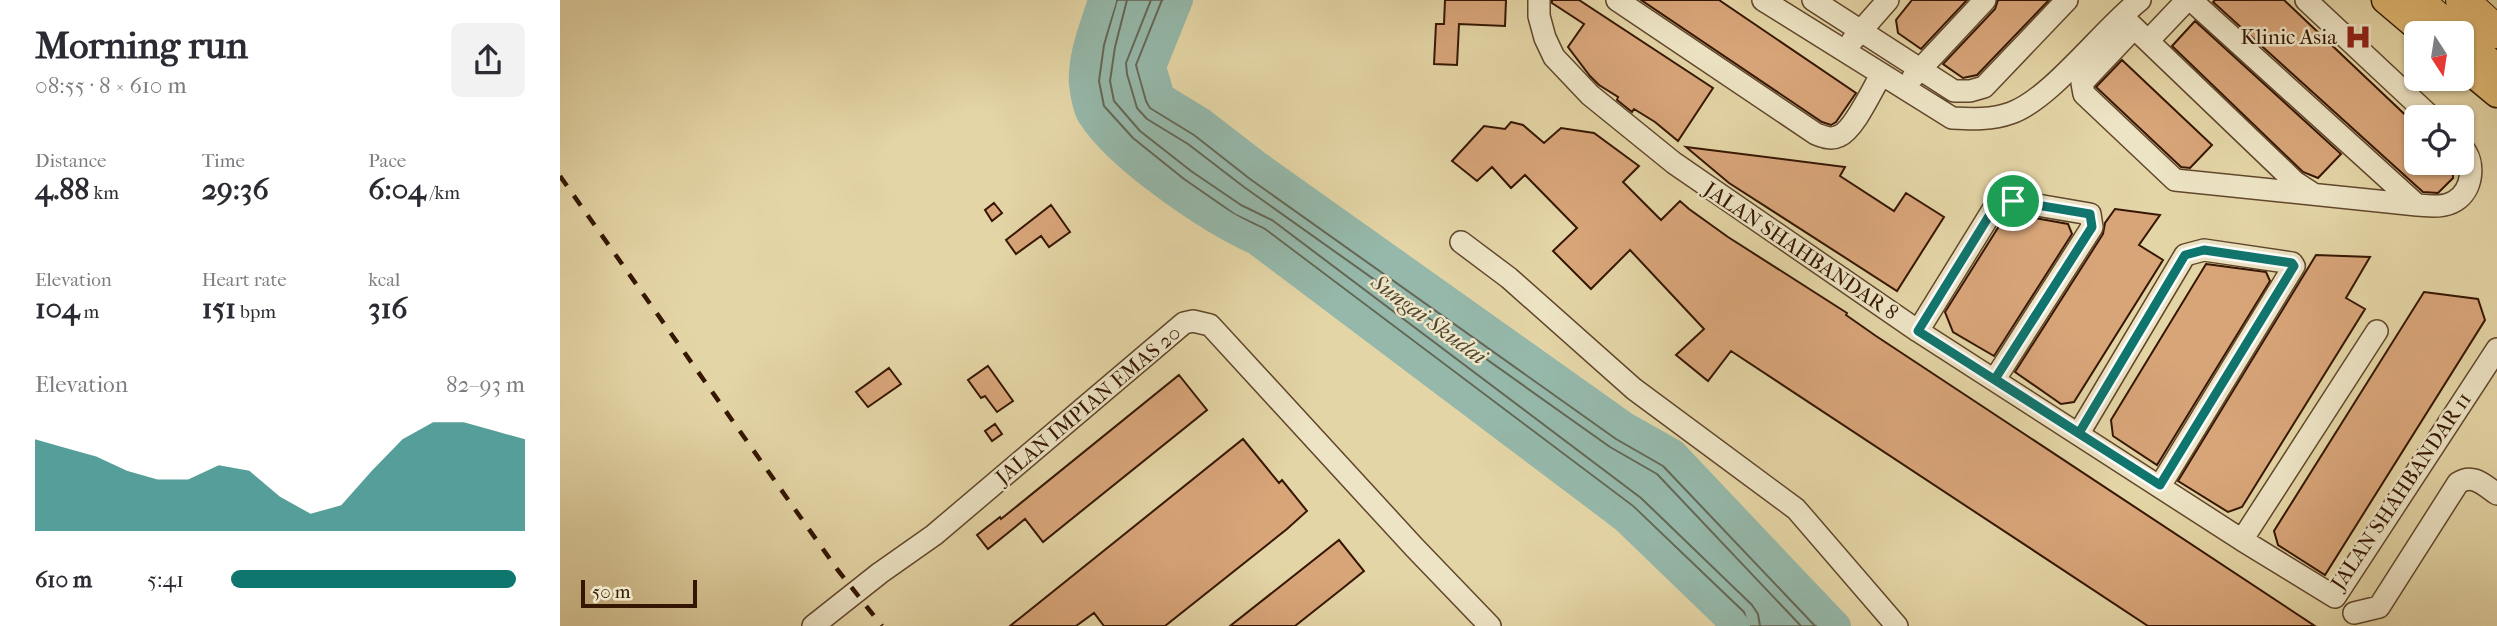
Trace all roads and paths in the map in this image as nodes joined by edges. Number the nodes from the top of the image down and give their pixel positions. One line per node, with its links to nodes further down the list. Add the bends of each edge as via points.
1 (1539, 0): 32 (street, JALAN SHAHBANDAR 8, via 1542,27 1554,57 1590,95 1674,163)
2 (1617, 0): 23 (street, via 1816,134 1830,138 1841,136 1854,120)
3 (1763, 0): 19 (street)
4 (1813, 0): 17 (street)
5 (1888, 0): 17 (street)
6 (1985, 0): 21 (street)
7 (2067, 0): 21 (street, via 1984,87 1954,91)
8 (2140, 0): 14 (street)
9 (2189, 0): 14 (street); 30 (street)
10 (2306, 0): 27 (street)
11 (2385, 0): 15 (main road)
12 (2416, 0): 16 (highway)
13 (2462, 0): 18 (highway)
14 (2134, 21): 25 (street, via 2012,113 1952,118); 29 (street, via 2295,183); 29 (street, via 2082,83 2084,94 2175,180)
15 (2410, 21)
16 (2441, 21)
17 (1860, 31): 19 (street); 21 (street)
18 (2497, 33)
19 (1844, 51): 23 (street)
20 (2474, 51): 22 (highway)
21 (1921, 68): 25 (street)
22 (2497, 72)
23 (1881, 75): 25 (street)
24 (2474, 75): 26 (main road)
25 (1902, 89)
26 (2497, 94)
27 (2418, 105)
28 (2470, 175): 30 (street, via 2464,193 2455,201 2442,206)
29 (2314, 194): 30 (street)
30 (2417, 205)
31 (1461, 242): 44 (street, via 1509,278 1634,389 1796,509)
32 (1918, 331): 35 (street, JALAN SHAHBANDAR 8); 35 (street, via 1997,203 2013,201 2090,214 2092,227)
33 (2377, 331): 39 (street)
34 (2497, 349): 40 (street, JALAN SHAHBANDAR 11)
35 (1995, 379): 36 (street, JALAN SHAHBANDAR 8)
36 (2079, 433): 37 (street, JALAN SHAHBANDAR 8); 37 (street, via 2185,255 2204,250 2292,263)
37 (2160, 485): 39 (street, JALAN SHAHBANDAR 8)
38 (2497, 494): 41 (street, via 2475,480 2458,483 2379,607)
39 (2242, 540): 40 (street, JALAN SHAHBANDAR 8)
40 (2331, 595): 41 (street, JALAN SHAHBANDAR 8)
41 (2354, 613): 45 (street, JALAN SHAHBANDAR 8)
42 (813, 626): 43 (street, JALAN IMPIAN EMAS 20, via 934,535 1184,323 1193,321 1210,325)
43 (1490, 626)
44 (1897, 626)
45 (2371, 626)

